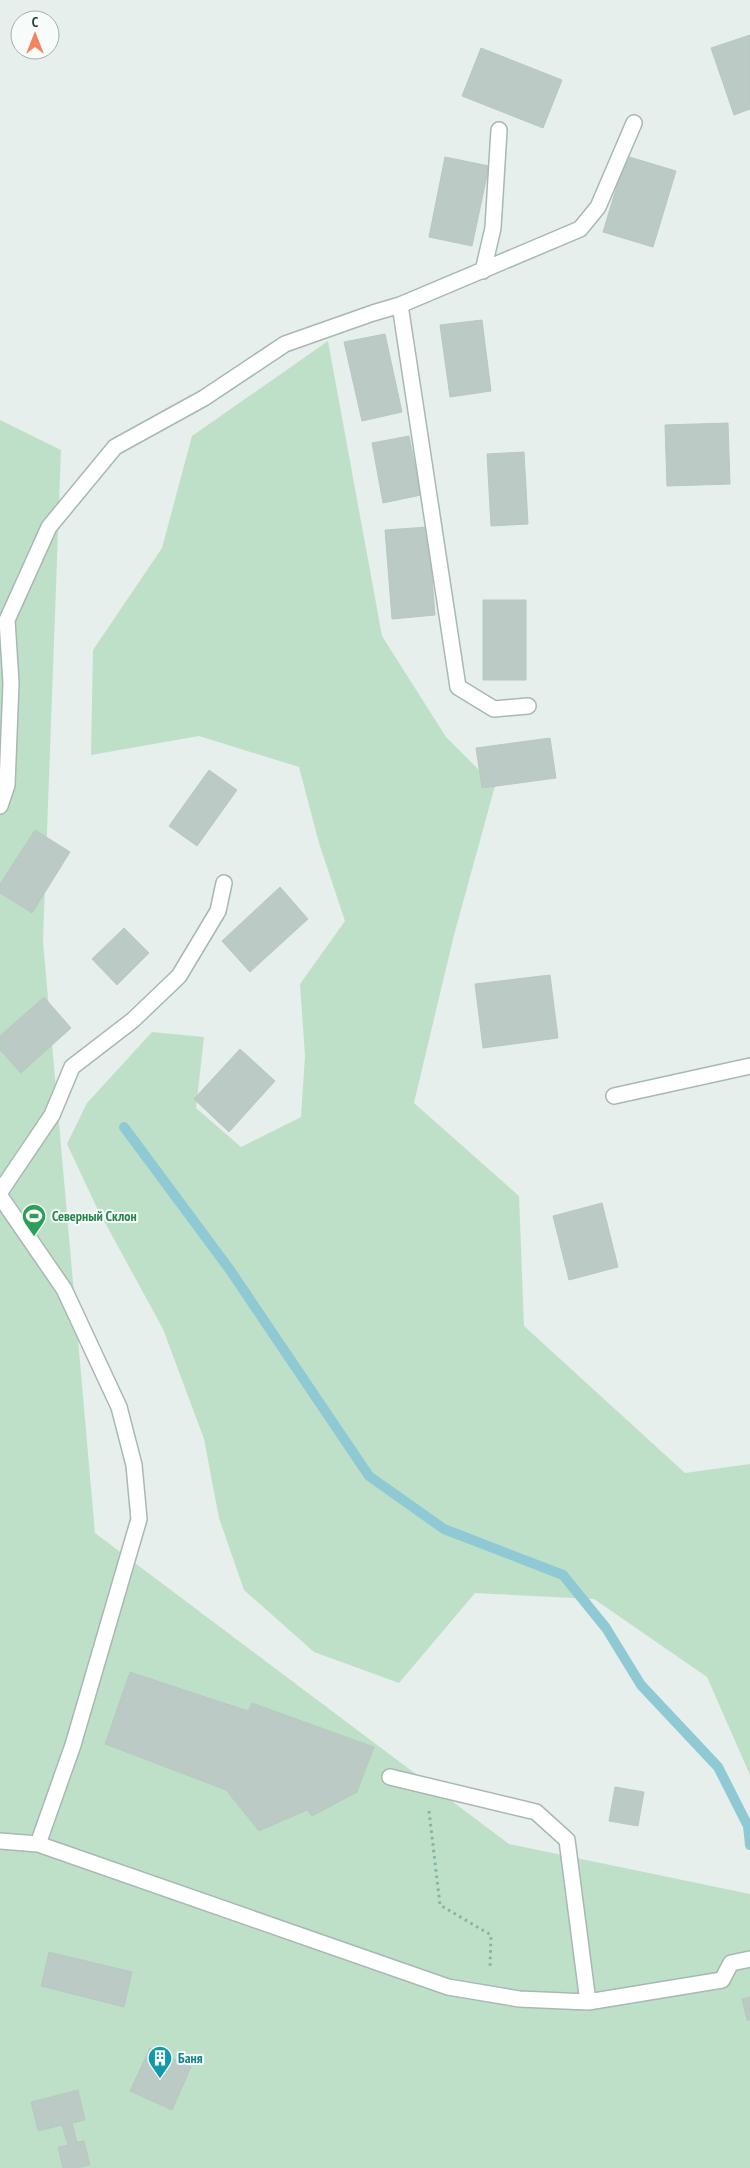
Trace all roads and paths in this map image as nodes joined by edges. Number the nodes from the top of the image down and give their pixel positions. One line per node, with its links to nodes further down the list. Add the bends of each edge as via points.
1 (634, 123): 3 (street, via 598,207 580,229)
2 (499, 130): 3 (street, via 493,228)
3 (483, 271): 4 (street)
4 (400, 306): 5 (street, via 458,687 494,709); 6 (street, via 285,344 204,398 115,447 49,527 8,620 11,683 7,785)
5 (528, 706)
6 (0, 806)
7 (224, 884): 10 (street, via 218,911 179,976 133,1020 72,1067 52,1115)
8 (750, 1066): 9 (street)
9 (614, 1096)
10 (0, 1192)
11 (0, 1196): 15 (street, via 64,1289 118,1407 134,1465 139,1519 74,1745)
12 (390, 1777): 13 (street)
13 (427, 1786): 17 (path, via 440,1905 491,1935); 18 (street, via 536,1812 567,1840)
14 (0, 1841): 15 (street)
15 (38, 1844): 17 (street, via 448,1987)
16 (750, 1959): 18 (street, via 731,1963 722,1980)
17 (489, 1994): 18 (street, via 519,1999)
18 (588, 2002)

